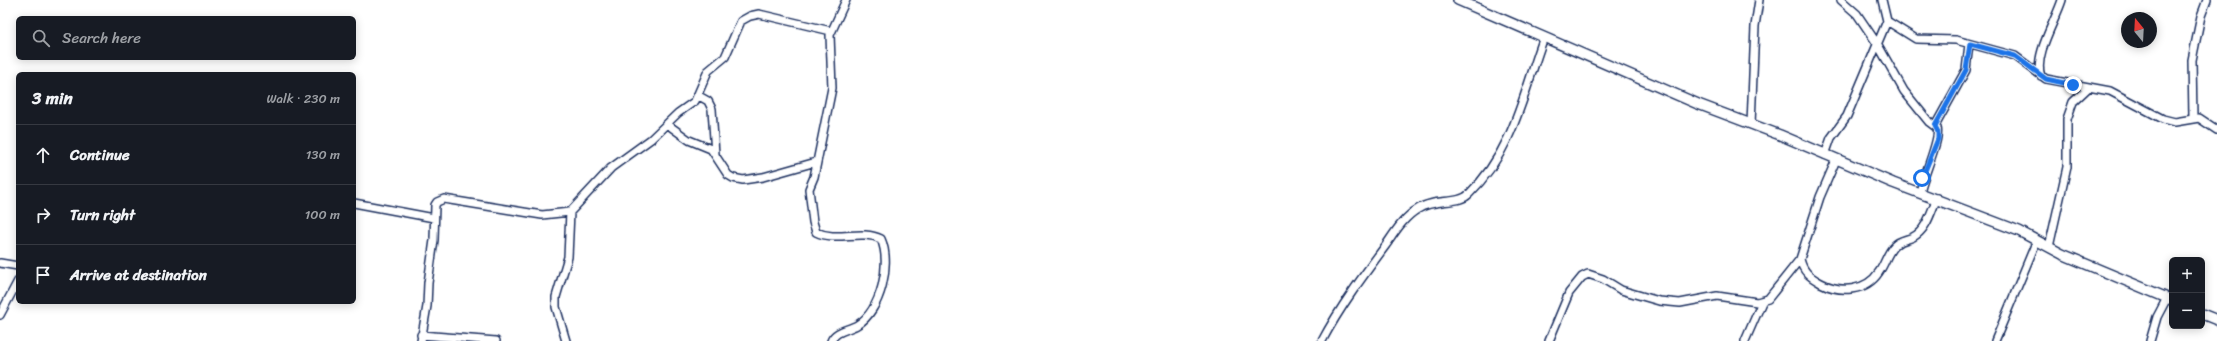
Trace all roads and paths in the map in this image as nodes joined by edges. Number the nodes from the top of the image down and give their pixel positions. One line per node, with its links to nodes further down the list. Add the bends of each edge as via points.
1 (846, 0): 9 (street)
2 (1458, 0): 10 (street)
3 (1759, 0): 18 (street, via 1755,26)
4 (1840, 0): 12 (street, via 1857,14)
5 (1882, 0): 8 (street)
6 (2062, 0): 13 (street, via 2047,38 2039,69)
7 (2207, 0): 16 (street, via 2192,60)
8 (1888, 20): 11 (street, via 1916,39 1956,40); 12 (street)
9 (831, 31): 15 (street, via 759,14 745,18 741,21 725,57 705,75); 24 (street, via 829,48 832,88)
10 (1544, 37): 18 (street, via 1698,104); 46 (street, via 1527,93 1504,149 1494,165 1468,196 1422,206 1403,222 1358,282)
11 (1970, 44): 13 (street, via 2015,56); 19 (street, via 1966,70)
12 (1878, 45): 19 (street, via 1904,91); 22 (street, via 1847,116 1831,138)
13 (2041, 76): 14 (street, via 2056,82)
14 (2088, 88): 16 (street, via 2110,91 2163,119 2182,121); 31 (street, via 2073,102 2067,118 2067,167)
15 (699, 96): 17 (street, via 691,106 678,113); 21 (street, via 708,101 712,109)
16 (2193, 118): 20 (street, via 2201,119)
17 (667, 124): 21 (street, via 689,140 706,146); 28 (street, via 611,168)
18 (1751, 124): 22 (street)
19 (1935, 126): 25 (street, via 1938,139 1922,178)
20 (2217, 130)
21 (715, 154): 24 (street, via 728,174 743,180)
22 (1825, 155): 23 (street)
23 (1836, 160): 25 (street); 32 (street, via 1820,197)
24 (816, 162): 45 (street, via 808,196 816,232 841,236 875,236 881,238 885,246 884,280 879,296 862,321 836,334)
25 (1920, 193): 26 (street)
26 (1937, 198): 30 (street); 32 (street, via 1920,233 1896,244 1888,253 1879,273 1866,284 1849,290 1833,289 1808,275)
27 (356, 203): 29 (street)
28 (570, 212): 29 (street, via 542,215 444,199 435,204); 44 (street, via 568,257 556,297 556,307)
29 (434, 218): 42 (street, via 427,306)
30 (2037, 240): 31 (street); 49 (street)
31 (2049, 247): 36 (street)
32 (1800, 259): 38 (street, via 1773,294)
33 (0, 263): 34 (street)
34 (16, 266)
35 (16, 285): 39 (street)
36 (2169, 299)
37 (2169, 300): 50 (street, via 2157,317)
38 (1762, 302): 47 (street, via 1717,296 1680,302 1659,301 1621,290 1603,279 1588,274 1579,280 1567,297); 48 (street)
39 (0, 315)
40 (2205, 315): 41 (street)
41 (2217, 320)
42 (421, 338): 43 (street)
43 (496, 341)
44 (566, 341)
45 (831, 341)
46 (1322, 341)
47 (1549, 341)
48 (1745, 341)
49 (1995, 341)
50 (2150, 341)

